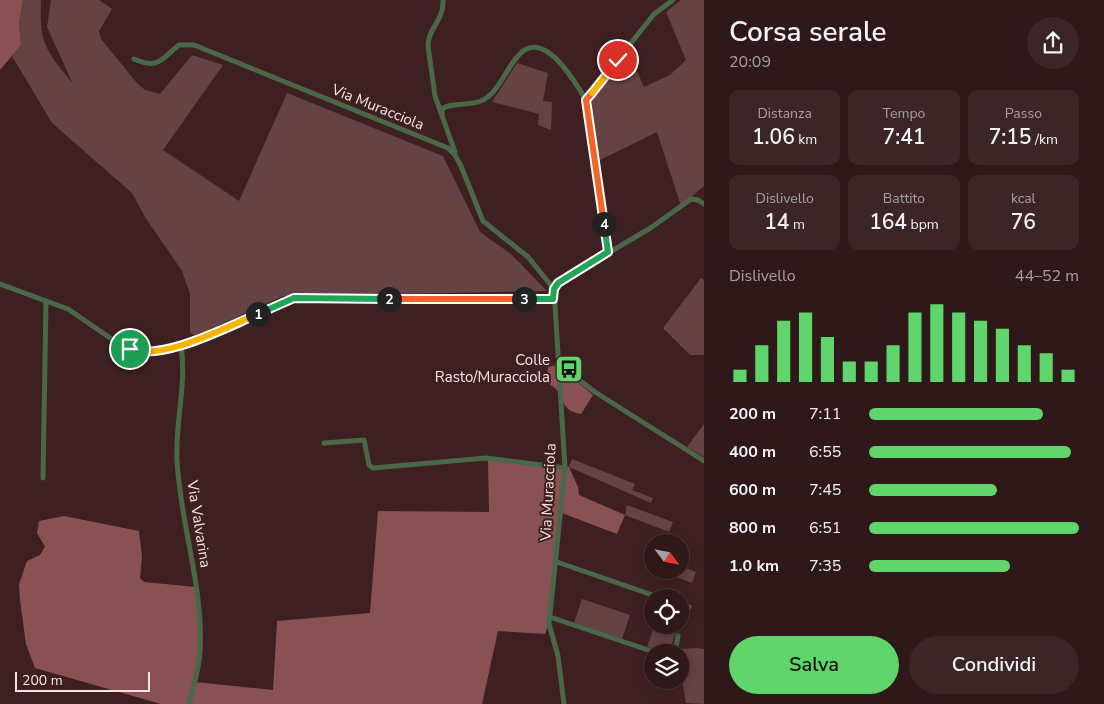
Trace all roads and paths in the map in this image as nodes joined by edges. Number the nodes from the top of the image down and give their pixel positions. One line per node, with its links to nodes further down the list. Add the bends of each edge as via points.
1 (443, 0): 5 (street, via 442,15 428,39 435,96)
2 (673, 0): 4 (street, via 654,14)
3 (134, 59): 6 (street, Via Muracciola, via 147,64 157,63 179,45 194,45 448,148)
4 (586, 100): 5 (street, via 555,57 538,47 531,47 518,55 490,96 468,105 447,106 442,109); 8 (street)
5 (442, 114): 6 (street)
6 (455, 155): 10 (street, via 483,221 528,257)
7 (704, 204): 8 (street, via 691,200)
8 (608, 252): 10 (street, via 558,283)
9 (0, 284): 12 (street)
10 (554, 289): 11 (street, Via Muracciola)
11 (553, 299): 13 (street, via 294,298); 14 (street, Via Muracciola)
12 (46, 301): 13 (street, via 79,315 116,342 135,350); 18 (street)
13 (181, 346): 25 (street, Via Valvarina, via 177,463 198,596 200,643)
14 (558, 364): 16 (street, via 595,392); 17 (street, Via Muracciola)
15 (324, 443): 17 (street, via 364,440 369,465 373,468 486,458)
16 (704, 461)
17 (566, 468): 19 (street, Via Muracciola)
18 (43, 478)
19 (556, 562): 20 (street, Via Muracciola); 21 (street, Via Muracciola)
20 (644, 592)
21 (550, 618): 24 (street); 26 (street, Via Muracciola)
22 (678, 636): 23 (street)
23 (676, 644)
24 (644, 649)
25 (190, 704)
26 (564, 704)

